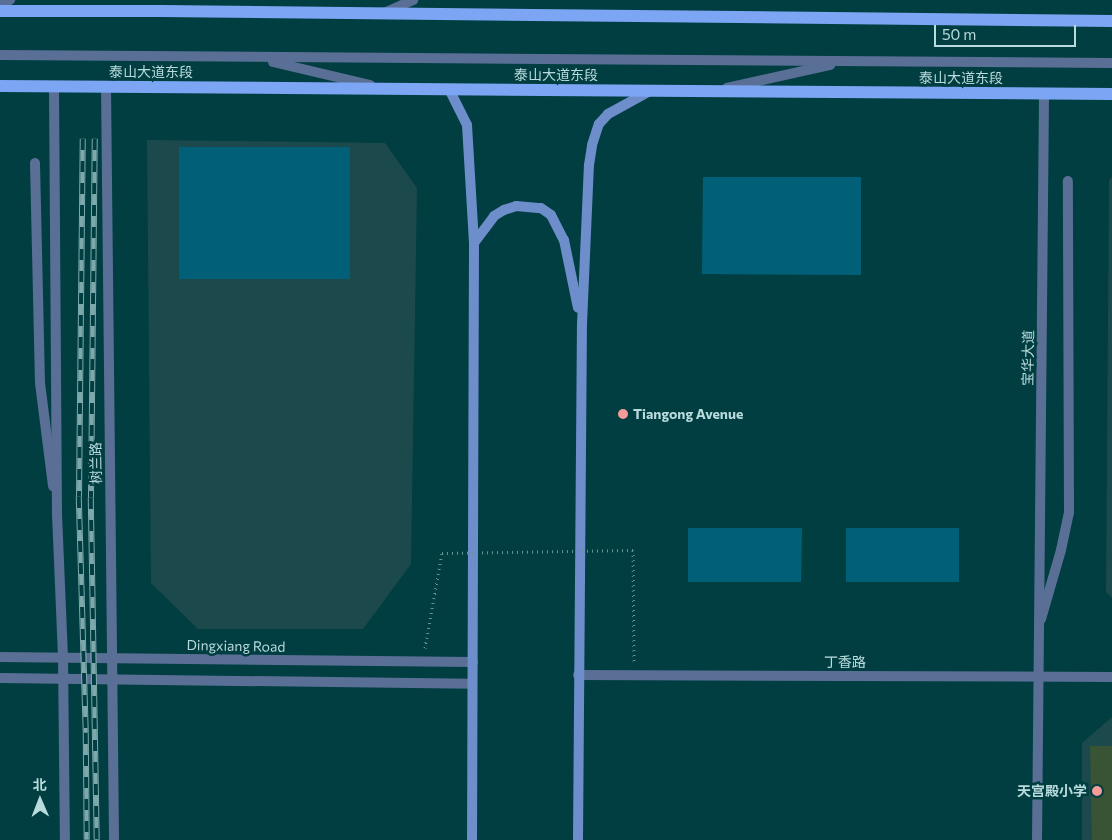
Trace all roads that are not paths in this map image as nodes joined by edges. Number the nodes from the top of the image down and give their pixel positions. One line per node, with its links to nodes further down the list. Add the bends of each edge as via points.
1 (10, 0): 3 (street)
2 (413, 0): 5 (street)
3 (0, 4)
4 (0, 12): 5 (main road)
5 (383, 13): 6 (main road)
6 (1112, 21)
7 (0, 55): 8 (street)
8 (255, 57): 9 (street); 14 (street)
9 (848, 61): 10 (street); 17 (street)
10 (1112, 63)
11 (0, 86): 12 (main road, 泰山大道东段)
12 (54, 86): 13 (main road, 泰山大道东段); 24 (street)
13 (106, 86): 14 (main road, 泰山大道东段); 28 (street, 树兰路)
14 (383, 89): 15 (main road, 泰山大道东段)
15 (449, 89): 16 (main road, 泰山大道东段); 22 (main road, via 467,125)
16 (650, 91): 17 (main road, 泰山大道东段); 23 (main road, via 608,114 599,124 592,145)
17 (715, 91): 18 (main road, 泰山大道东段)
18 (1044, 94): 19 (main road, 泰山大道东段); 25 (street, 宝华大道)
19 (1112, 94)
20 (36, 163): 24 (street, via 40,383)
21 (1068, 181): 25 (street, 宝华大道, via 1069,513)
22 (474, 243): 23 (main road, via 494,216 504,210 529,205 546,211 559,226 564,240); 29 (main road)
23 (582, 324): 30 (main road)
24 (57, 514): 27 (street)
25 (1040, 622): 31 (street, 宝华大道)
26 (0, 657): 27 (street, Dingxiang Road)
27 (63, 657): 28 (street, Dingxiang Road); 34 (street)
28 (111, 658): 29 (street, Dingxiang Road); 35 (street, 树兰路)
29 (473, 662): 36 (main road)
30 (578, 674): 31 (street, 丁香路); 40 (main road)
31 (1039, 677): 32 (street, 丁香路); 41 (street, 宝华大道)
32 (1112, 677)
33 (0, 678): 34 (street)
34 (63, 679): 35 (street); 37 (street)
35 (112, 679): 36 (street); 38 (street, 树兰路)
36 (472, 684): 39 (main road)
37 (65, 840)
38 (114, 840)
39 (472, 840)
40 (578, 840)
41 (1037, 840)

